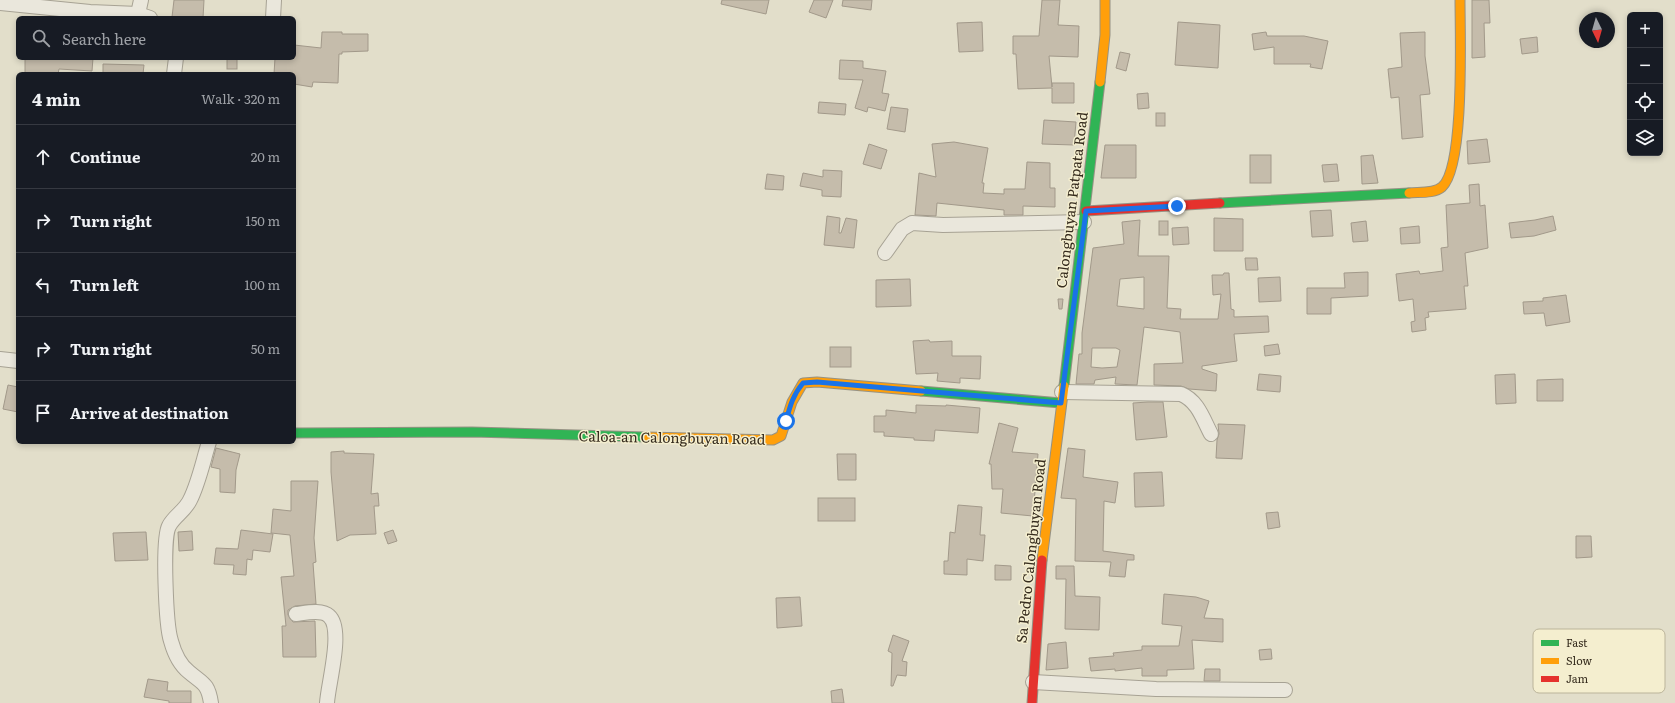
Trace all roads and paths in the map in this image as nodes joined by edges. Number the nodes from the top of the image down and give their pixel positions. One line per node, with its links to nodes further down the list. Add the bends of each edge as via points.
1 (140, 0): 6 (street)
2 (274, 0): 7 (street)
3 (1105, 0): 10 (street, Calongbuyan Patpata Road, via 1105,35)
4 (1460, 0): 10 (street, via 1458,122 1449,175 1443,186 1435,191)
5 (0, 3): 6 (street)
6 (144, 16)
7 (273, 16)
8 (176, 60): 9 (street)
9 (174, 72)
10 (1085, 216): 11 (street, via 943,226 912,223 902,229); 14 (street, Calongbuyan Patpata Road)
11 (885, 253)
12 (0, 359): 13 (street)
13 (16, 361)
14 (1061, 398): 15 (street, Caloa-an Calongbuyan Road, via 803,383 790,403 781,436 761,441 472,432); 16 (street, via 1181,394 1199,409); 19 (street, Sa Pedro Calongbuyan Road, via 1043,550)
15 (296, 433)
16 (1211, 434)
17 (208, 444): 21 (street, via 190,500 181,514 168,526 166,541 168,632 182,664 205,685)
18 (296, 614): 22 (street, via 324,613 333,622 336,645)
19 (1033, 682): 20 (street, via 1156,689); 23 (street, Sa Pedro Calongbuyan Road)
20 (1285, 690)
21 (211, 703)
22 (327, 703)
23 (1032, 703)

